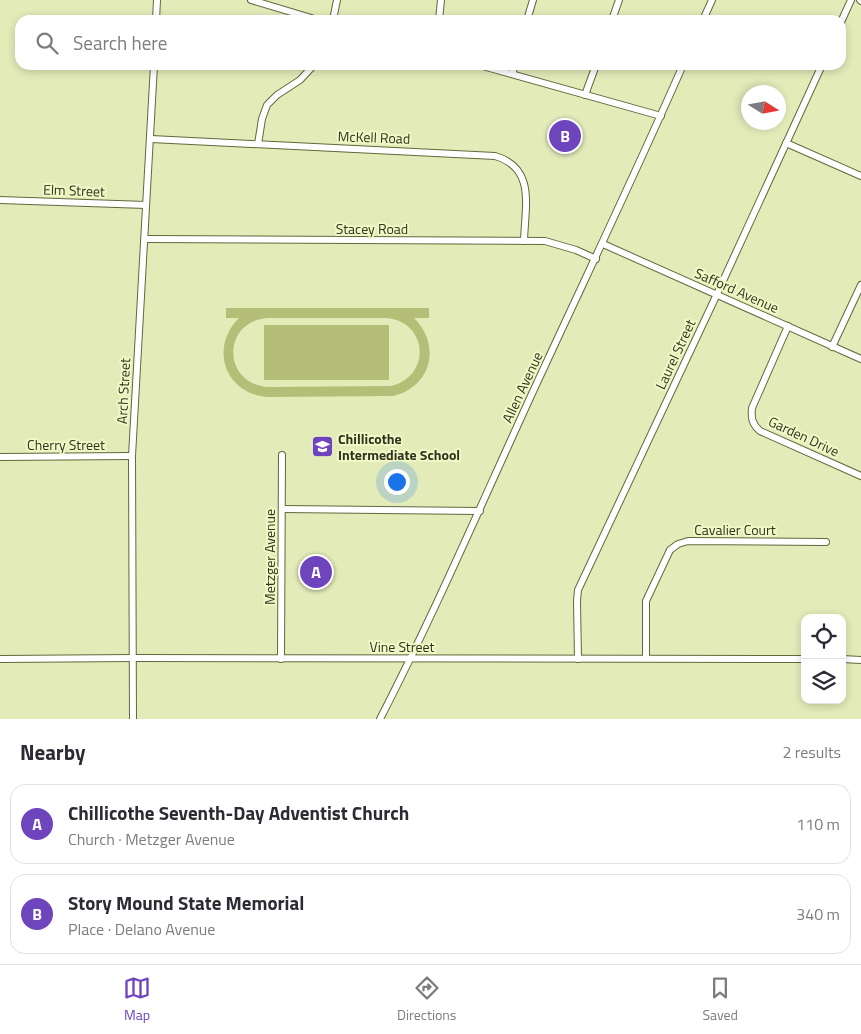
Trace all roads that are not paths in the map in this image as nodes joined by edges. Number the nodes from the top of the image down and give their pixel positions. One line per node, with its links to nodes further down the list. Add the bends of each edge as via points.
1 (157, 0): 9 (street)
2 (251, 0): 10 (street)
3 (337, 0): 11 (street)
4 (441, 0): 12 (street)
5 (533, 0): 13 (street)
6 (619, 0): 14 (street)
7 (712, 0): 15 (street)
8 (851, 0): 16 (street)
9 (156, 15)
10 (301, 15)
11 (334, 15)
12 (440, 15)
13 (528, 15)
14 (614, 15)
15 (705, 15)
16 (844, 15)
17 (154, 70): 27 (street, Arch Street)
18 (309, 70): 29 (street, via 267,105)
19 (497, 70): 24 (street)
20 (513, 70): 24 (street)
21 (594, 70): 25 (street)
22 (681, 70): 26 (street, Allen Avenue)
23 (820, 70): 28 (street, Laurel Street)
24 (512, 74): 25 (street)
25 (586, 94): 26 (street)
26 (661, 116): 35 (street, Allen Avenue)
27 (151, 139): 29 (street, McKell Road); 32 (street, Arch Street)
28 (786, 143): 30 (street); 38 (street, Laurel Street)
29 (258, 144): 34 (street, McKell Road, via 506,159 522,175 525,188)
30 (861, 176)
31 (0, 200): 32 (street, Elm Street)
32 (146, 206): 33 (street, Arch Street)
33 (145, 239): 34 (street, Stacey Road); 43 (street, Arch Street)
34 (524, 241): 36 (street, Stacey Road, via 545,241)
35 (603, 244): 36 (street, Allen Avenue); 38 (street, Safford Avenue)
36 (596, 259): 47 (street, Allen Avenue)
37 (861, 285): 40 (street)
38 (717, 294): 39 (street, Safford Avenue); 54 (street, Laurel Street, via 578,590)
39 (788, 326): 40 (street, Safford Avenue); 45 (street, Garden Drive, via 752,408 753,425)
40 (832, 347): 41 (street, Safford Avenue)
41 (861, 359)
42 (282, 455): 46 (street, Metzger Avenue)
43 (132, 456): 44 (street, Cherry Street); 49 (street, Arch Street)
44 (0, 457)
45 (861, 476)
46 (282, 510): 47 (street); 53 (street, Metzger Avenue)
47 (480, 511): 50 (street, Allen Avenue)
48 (826, 542): 51 (street, Cavalier Court, via 688,541 678,544 670,550 646,601)
49 (133, 658): 52 (street, Vine Street); 53 (street, Vine Street); 58 (street, Arch Street)
50 (411, 658): 53 (street, Vine Street); 54 (street, Vine Street); 59 (street, Allen Avenue)
51 (646, 658): 54 (street, Vine Street); 55 (street, Vine Street)
52 (0, 659)
53 (281, 659)
54 (578, 659)
55 (801, 659)
56 (846, 659): 57 (street)
57 (861, 660)
58 (132, 719)
59 (380, 719)

